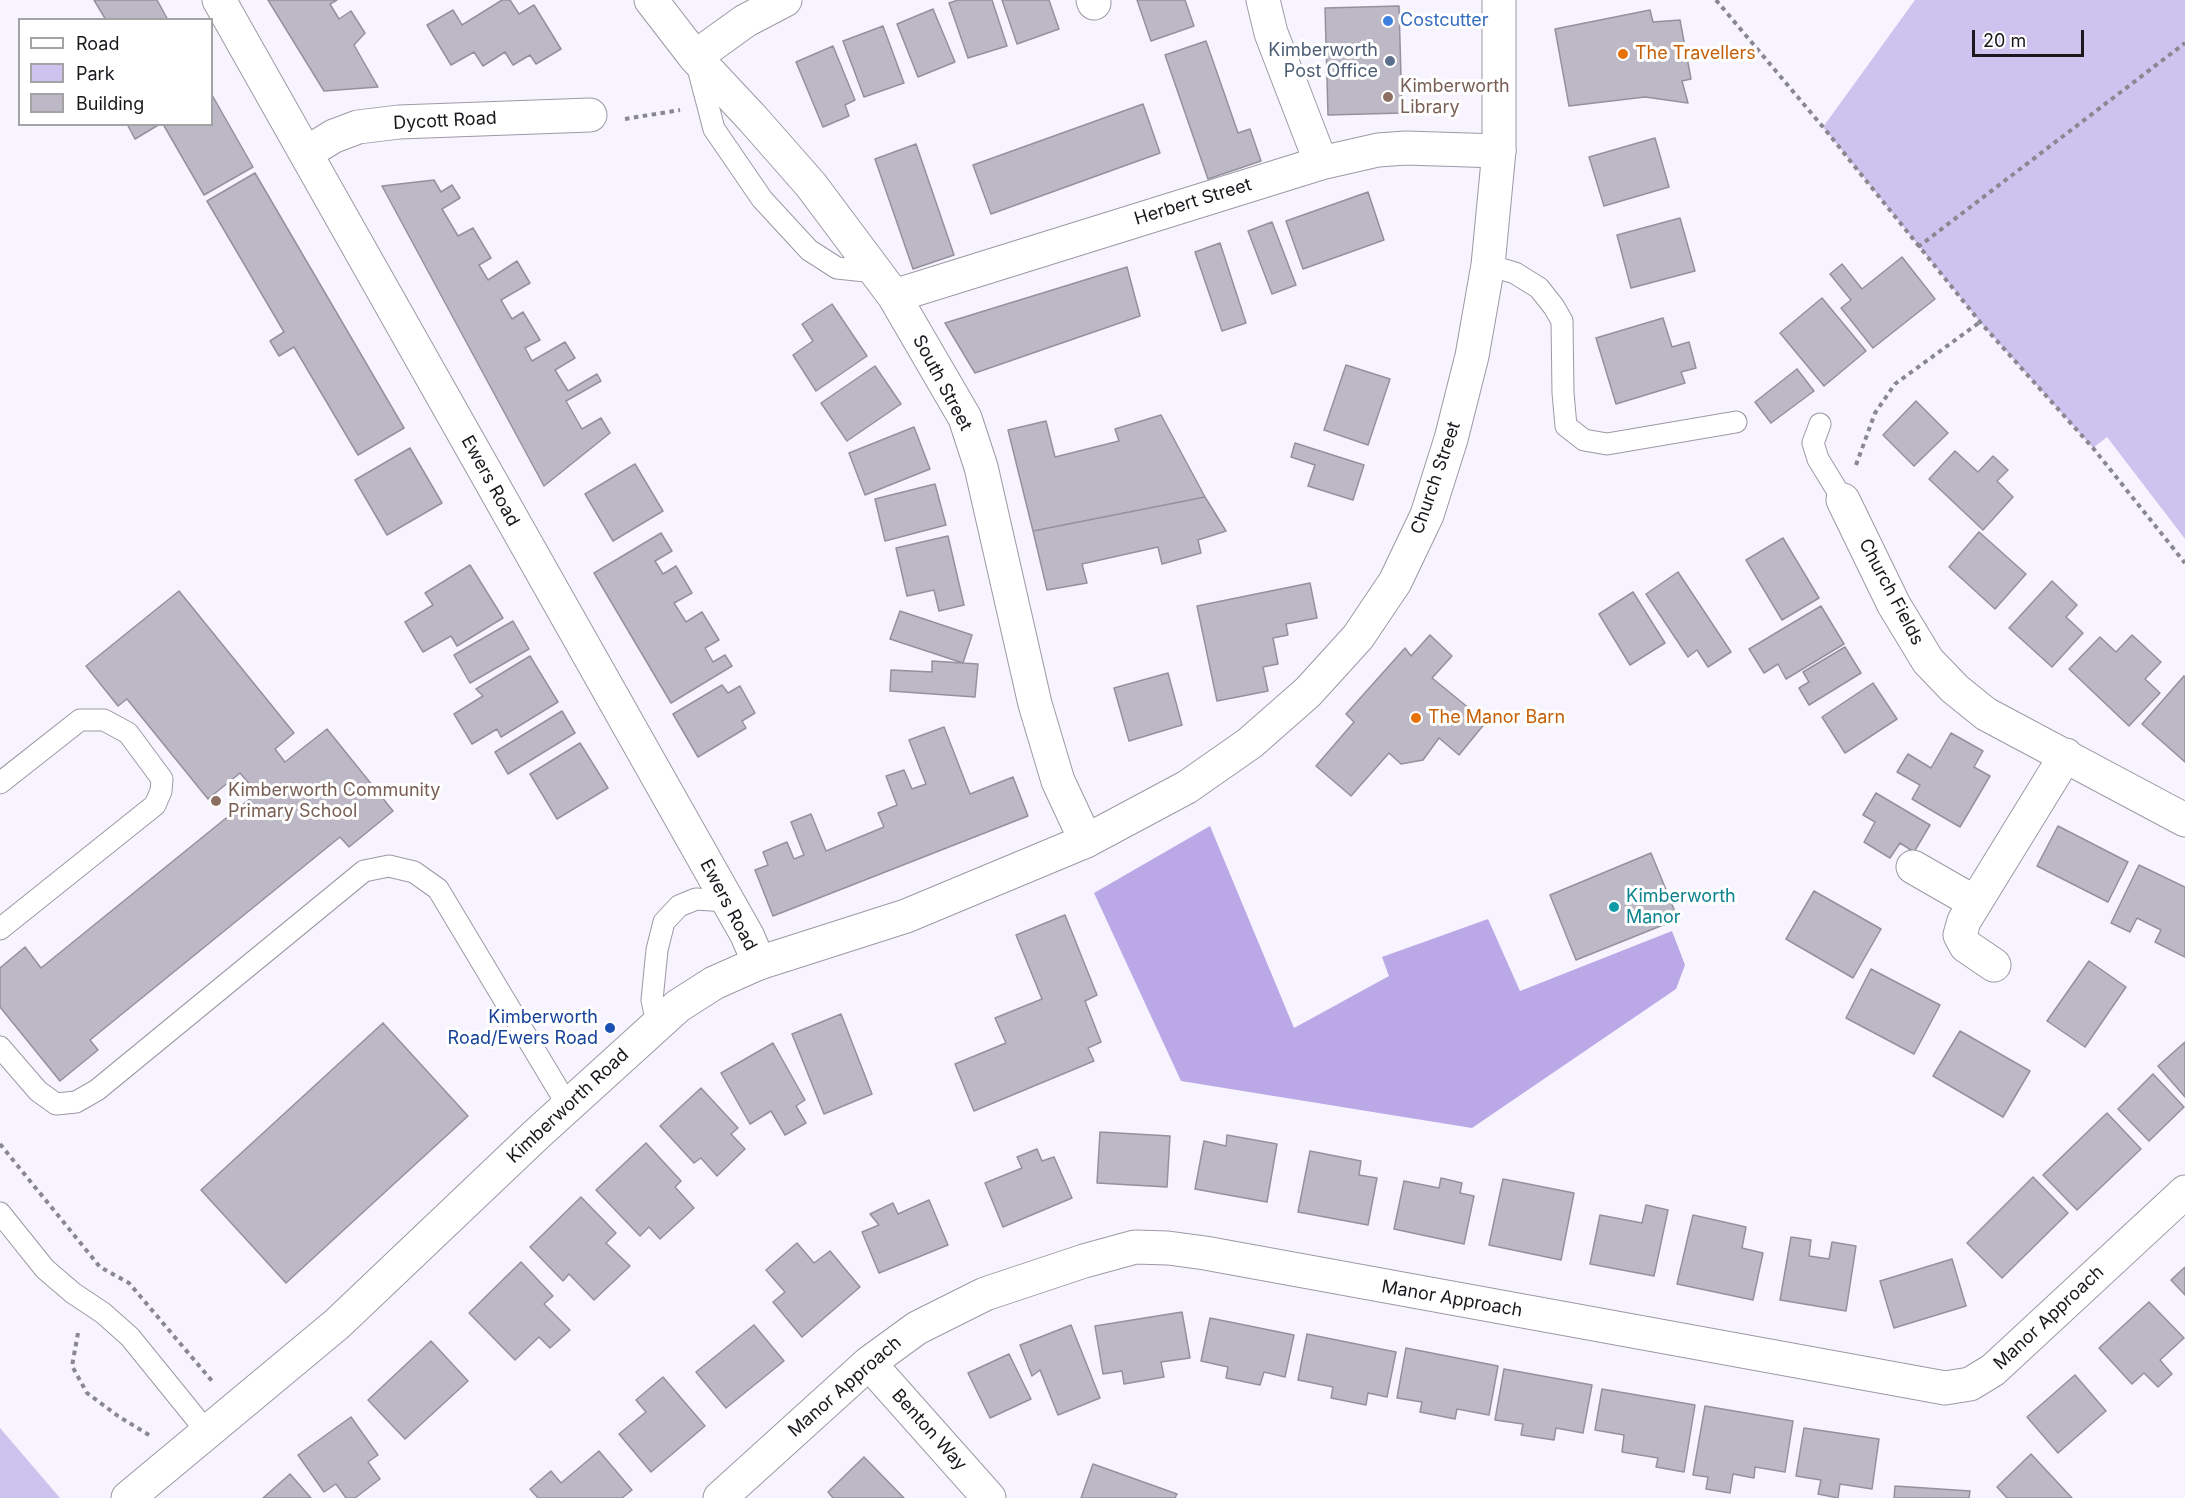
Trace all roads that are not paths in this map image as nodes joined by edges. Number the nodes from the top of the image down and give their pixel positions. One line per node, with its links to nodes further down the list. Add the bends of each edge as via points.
1 (219, 0): 9 (street, Ewers Road)
2 (651, 0): 6 (street, South Street)
3 (785, 0): 6 (street, via 745,21)
4 (1263, 0): 10 (street, via 1271,33)
5 (1499, 0): 8 (street, Church Street)
6 (695, 57): 12 (street, South Street, via 811,185); 12 (lane, via 714,129 762,199 809,250 837,268)
7 (590, 115): 9 (street, Dycott Road, via 358,127)
8 (1499, 151): 10 (street, Herbert Street, via 1406,148); 11 (street, Church Street)
9 (306, 153): 21 (street, Ewers Road)
10 (1321, 163): 12 (street, Herbert Street)
11 (1488, 265): 13 (lane, via 1515,273 1539,288 1562,321 1566,426 1584,440 1607,444); 19 (street, Church Street, via 1472,356 1426,515 1395,582 1358,637 1308,692 1250,743 1187,787)
12 (885, 284): 19 (street, South Street, via 965,418 981,467 1035,704 1058,781)
13 (1736, 422)
14 (1820, 424): 15 (lane, via 1813,443 1818,459)
15 (1843, 500): 16 (street, Church Fields, via 1894,605 1928,661 1986,714)
16 (2066, 755): 18 (street, Church Fields); 22 (street)
17 (0, 783): 23 (lane, via 80,720 104,720 128,733 162,779 155,805)
18 (2185, 820)
19 (1086, 841): 24 (street, Kimberworth Road, via 906,915)
20 (1913, 867): 22 (street)
21 (727, 901): 24 (street, Ewers Road); 26 (lane, via 696,899 679,906 664,922 652,1000)
22 (1974, 902): 25 (street, via 1960,935 1966,946)
23 (0, 929)
24 (759, 963): 26 (street, Kimberworth Road, via 714,983)
25 (1994, 965)
26 (657, 1024): 28 (street, Kimberworth Road)
27 (0, 1047): 28 (lane, via 38,1091 56,1104 76,1102 97,1090 364,871 389,866 414,872 438,889)
28 (568, 1106): 32 (street, Kimberworth Road, via 337,1324)
29 (2185, 1192): 31 (street, Manor Approach, via 1993,1370 1970,1384 1945,1388 1168,1248 1125,1250 985,1294 917,1328)
30 (0, 1213): 32 (lane, via 45,1269 104,1312 130,1337)
31 (868, 1363): 34 (street, Manor Approach); 35 (street, Benton Way)
32 (207, 1432): 33 (street, Kimberworth Road)
33 (128, 1498)
34 (720, 1498)
35 (989, 1498)

